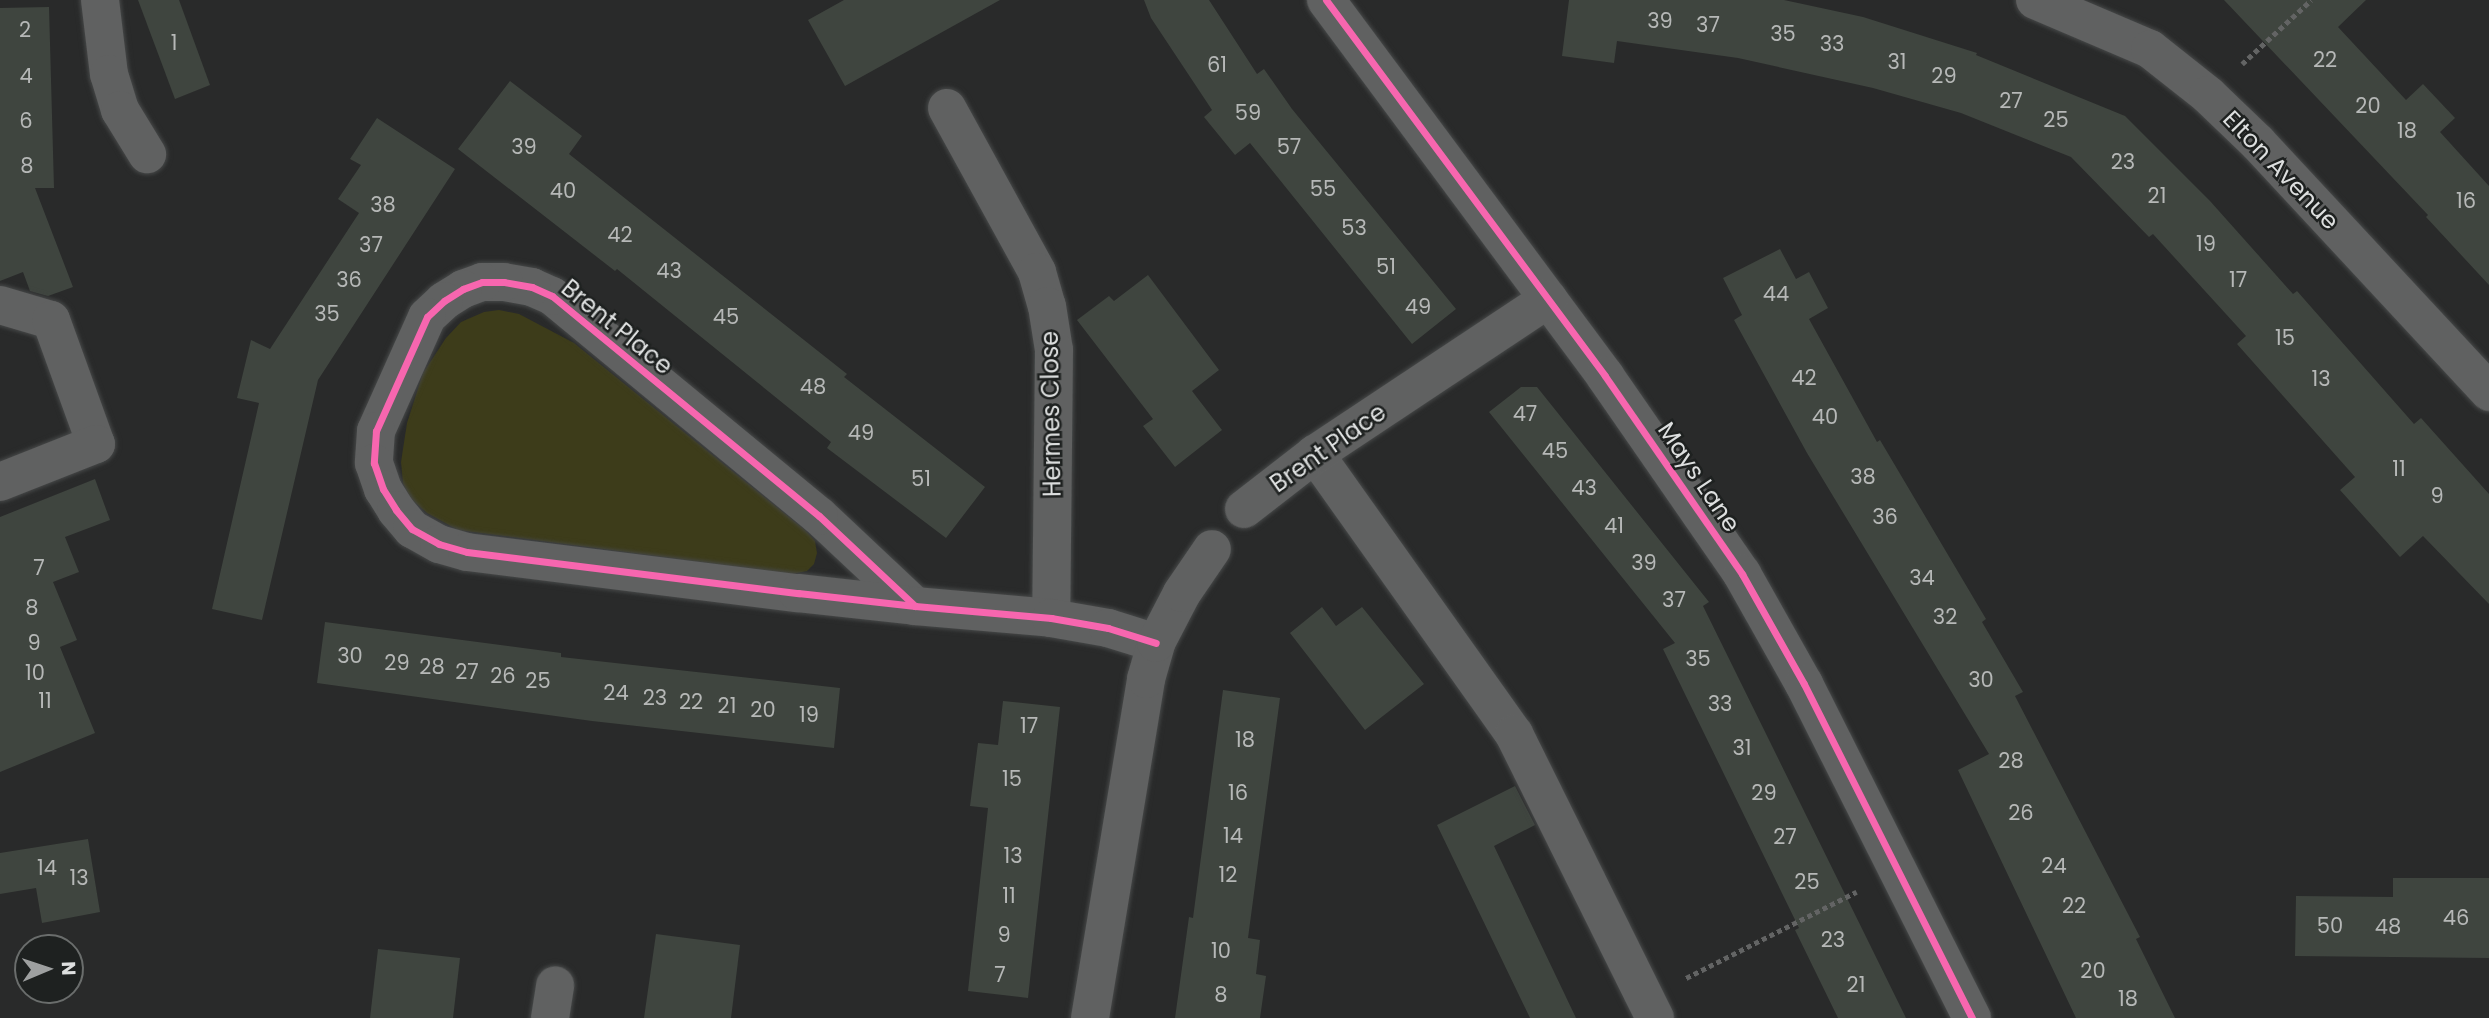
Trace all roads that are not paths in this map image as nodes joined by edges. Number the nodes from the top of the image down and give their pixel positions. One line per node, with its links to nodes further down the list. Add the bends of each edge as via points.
1 (100, 0): 5 (street, via 109,74 120,110)
2 (1326, 0): 6 (street, Mays Lane)
3 (2035, 0): 8 (street, Elton Avenue, via 2150,49 2208,95)
4 (947, 108): 14 (street, Hermes Close, via 1037,272 1047,306 1054,350)
5 (147, 154)
6 (1548, 299): 9 (street, Brent Place); 18 (street, Mays Lane, via 1742,574 1804,684)
7 (0, 305): 10 (street, via 51,320 96,444)
8 (2489, 392)
9 (1315, 454): 11 (street, Brent Place); 17 (street, via 1514,734)
10 (0, 482)
11 (1244, 509)
12 (1212, 549): 15 (street)
13 (915, 606): 13 (street, Brent Place, via 467,552 412,529 383,489 374,463 376,431 427,317 444,301 482,282 504,282 552,296 819,516); 14 (street, Brent Place)
14 (1051, 618): 15 (street, Brent Place)
15 (1156, 643): 16 (street, via 1138,718)
16 (1090, 1018)
17 (1655, 1018)
18 (1972, 1018)

